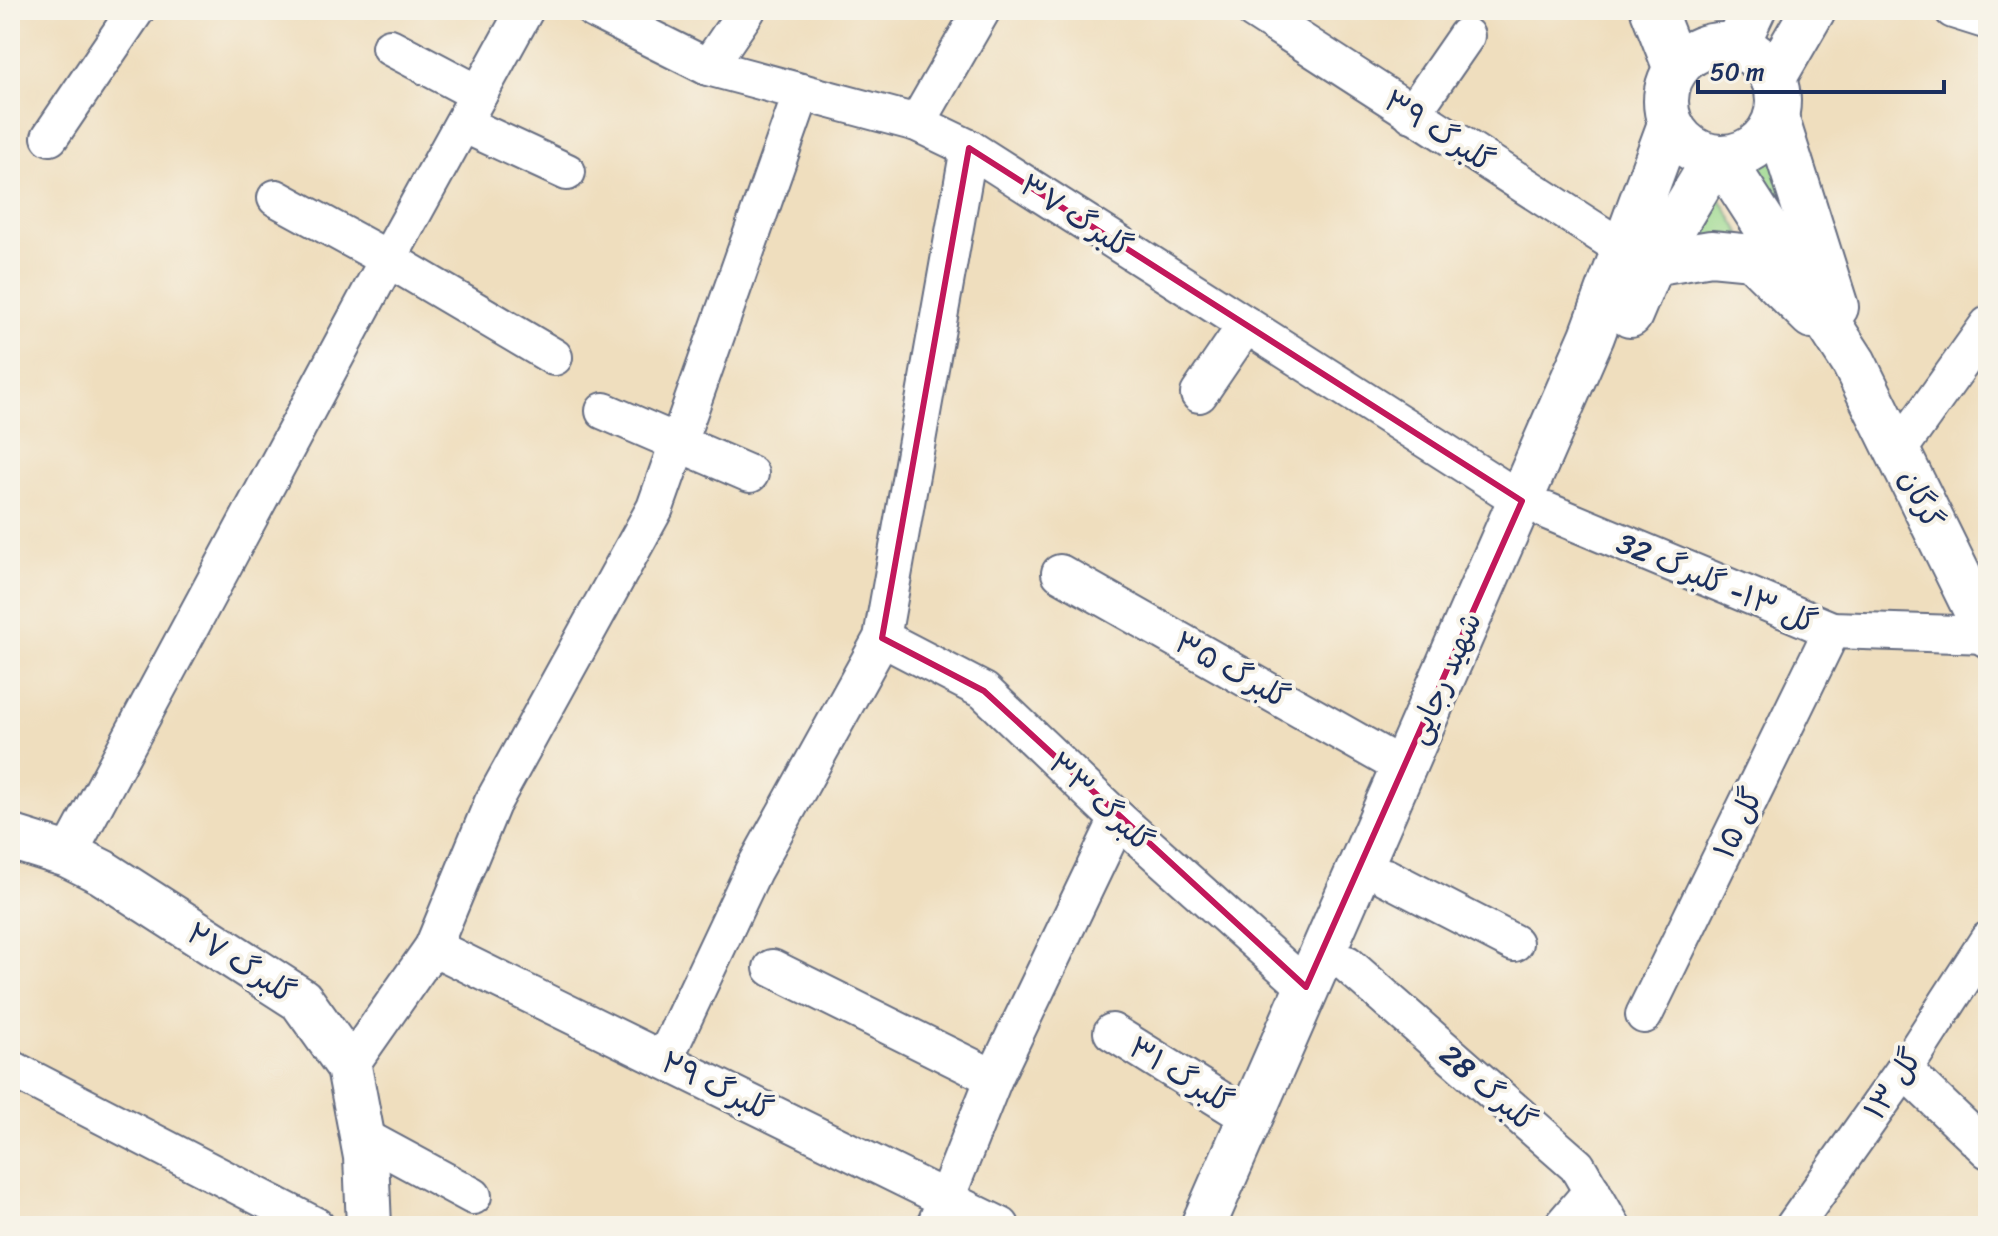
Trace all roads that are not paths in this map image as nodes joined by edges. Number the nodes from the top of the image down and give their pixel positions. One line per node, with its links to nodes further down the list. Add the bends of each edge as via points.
1 (136, 10): 23 (street)
2 (525, 10): 19 (street)
3 (747, 10): 15 (street)
4 (982, 10): 21 (street)
5 (1253, 10): 10 (street, گلبرگ ۳۹)
6 (1653, 10): 16 (main road)
7 (1813, 10): 18 (main road)
8 (1953, 10): 11 (street)
9 (606, 13): 15 (street, گلبرگ ۳۷)
10 (1290, 20): 20 (street, گلبرگ ۳۹)
11 (1988, 21)
12 (1732, 28): 16 (main road); 18 (main road, via 1746,51 1762,62)
13 (1466, 36): 20 (street)
14 (390, 47): 19 (street)
15 (708, 67): 17 (street, گلبرگ ۳۷)
16 (1676, 69): 22 (main road, via 1666,95)
17 (802, 92): 21 (street, گلبرگ ۳۷); 36 (street)
18 (1774, 98): 25 (main road, via 1767,135 1753,148); 33 (main road)
19 (471, 109): 26 (street); 29 (street)
20 (1412, 114): 28 (street, گلبرگ ۳۹)
21 (917, 123): 24 (street, گلبرگ ۳۷)
22 (1670, 124): 25 (main road, via 1681,141); 28 (main road, شهید رجایی)
23 (50, 137)
24 (969, 148): 30 (street, گلبرگ ۳۷); 43 (street)
25 (1718, 157): 28 (main road, شهید رجایی); 33 (main road)
26 (567, 172)
27 (276, 198): 29 (street)
28 (1638, 257): 33 (main road, via 1752,257); 39 (main road, شهید رجایی, via 1592,336)
29 (388, 259): 32 (street); 47 (street)
30 (1246, 325): 34 (street); 39 (street, گلبرگ ۳۷)
31 (1988, 325): 37 (street)
32 (554, 357)
33 (1854, 363): 37 (main road, گرگان)
34 (1199, 394)
35 (604, 411): 36 (street)
36 (678, 444): 38 (street); 51 (street, via 655,508 492,804)
37 (1898, 451): 42 (main road, گرگان)
38 (750, 474)
39 (1534, 506): 41 (street, گل ۱۳- گلبرگ 32); 44 (main road, شهید رجایی); 48 (main road, شهید رجایی)
40 (1060, 573): 44 (street, گلبرگ ۳۵)
41 (1832, 630): 42 (street, گل ۱۳- گلبرگ 32); 55 (street, گل ۱۵)
42 (1988, 635)
43 (882, 638): 45 (street, گلبرگ ۳۳, via 984,691); 57 (street, via 753,871)
44 (1404, 768): 54 (main road, شهید رجایی)
45 (1118, 819): 54 (street, گلبرگ ۳۳); 61 (street)
46 (10, 837): 47 (main road, گلبرگ ۲۷)
47 (68, 855): 58 (main road, گلبرگ ۲۷, via 301,1000)
48 (1386, 877): 50 (street); 52 (main road, شهید رجایی)
49 (1988, 940): 60 (street, گل ۱۳)
50 (1514, 943)
51 (433, 947): 57 (street, گلبرگ ۲۹); 58 (street)
52 (1347, 964): 65 (street, گلبرگ 28, via 1577,1166); 72 (main road, شهید رجایی)
53 (772, 968): 61 (street)
54 (1306, 987): 62 (main road, شهید رجایی)
55 (1644, 1015)
56 (1112, 1032): 62 (street, گلبرگ ۳۱)
57 (664, 1060): 67 (street, گلبرگ ۲۹)
58 (349, 1067): 63 (main road, گلبرگ ۲۷)
59 (10, 1068): 68 (street)
60 (1904, 1070): 64 (street); 75 (street, گل ۱۳)
61 (994, 1078): 67 (street)
62 (1250, 1118): 71 (main road, شهید رجایی)
63 (362, 1136): 66 (street); 69 (main road, گلبرگ ۲۷)
64 (1988, 1150)
65 (1592, 1191): 73 (street); 74 (street, گلبرگ 28)
66 (473, 1196)
67 (940, 1213): 70 (street, گلبرگ ۲۹)
68 (299, 1222)
69 (369, 1226)
70 (1001, 1226)
71 (1203, 1226)
72 (1232, 1226)
73 (1562, 1226)
74 (1612, 1226)
75 (1794, 1226)

